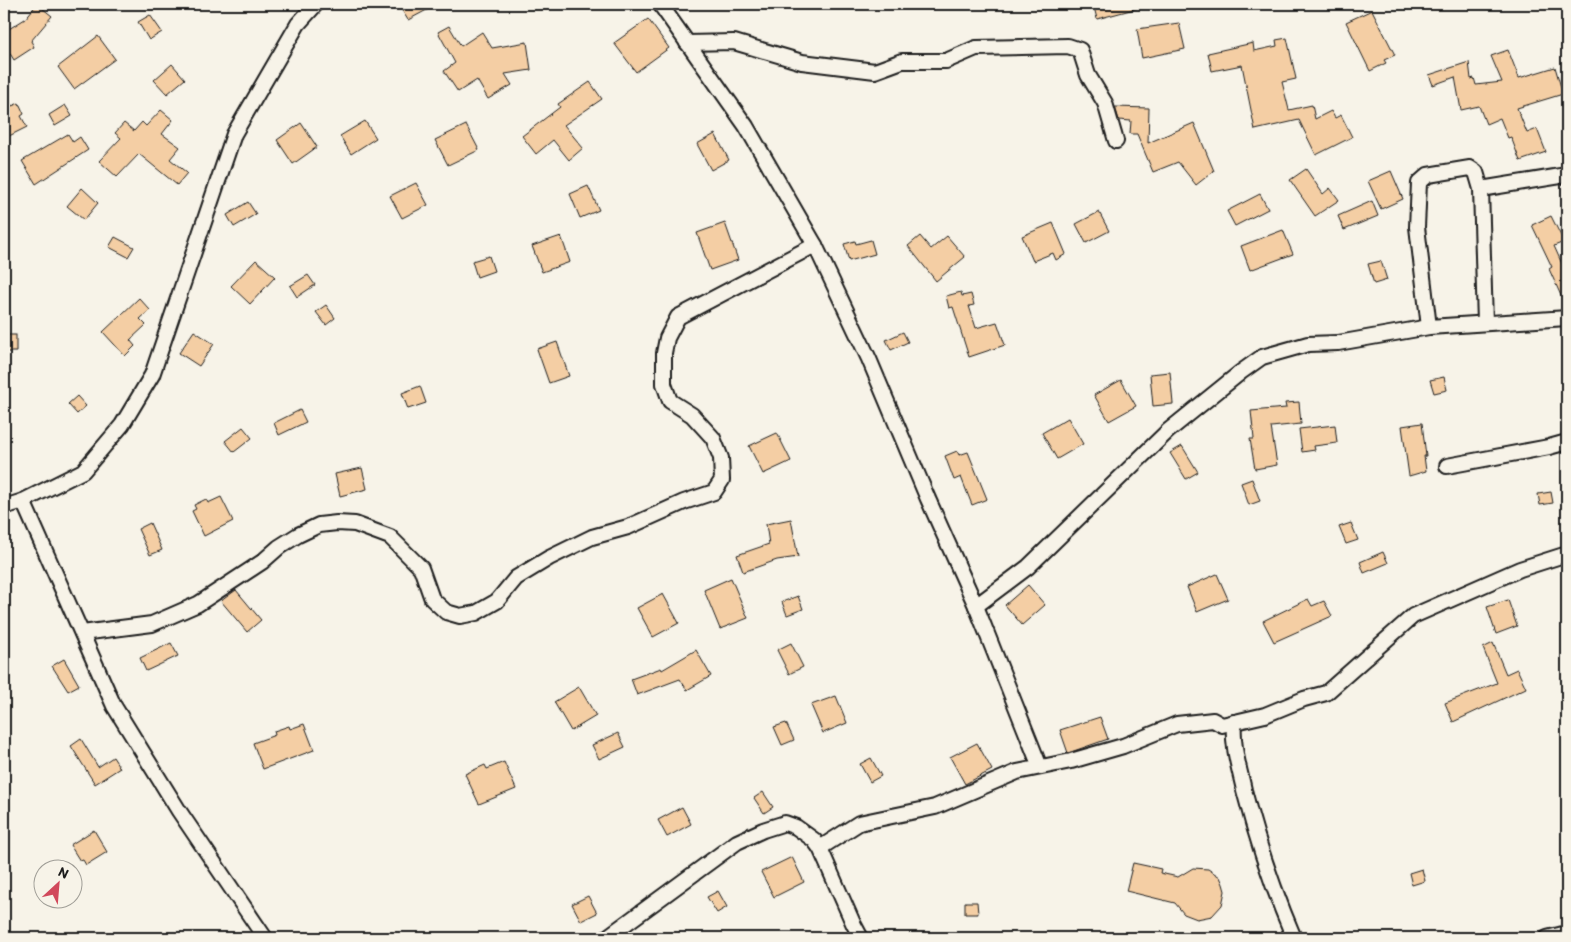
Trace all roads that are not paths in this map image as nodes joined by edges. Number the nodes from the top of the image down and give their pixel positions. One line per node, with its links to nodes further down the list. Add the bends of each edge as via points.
1 (316, 4): 13 (street, via 298,24 234,134 152,375 122,425 83,471)
2 (660, 4): 3 (street)
3 (687, 43): 4 (street, via 734,42 802,62 875,71 902,61 946,61 976,48 1068,46 1080,50 1088,75 1105,103); 7 (street, via 746,126)
4 (1116, 141)
5 (1567, 175): 6 (street)
6 (1481, 188): 9 (street); 10 (street, via 1476,172 1470,168 1428,175 1419,183 1416,228)
7 (815, 245): 16 (street, via 869,359); 17 (street, via 678,317 667,338 664,384 670,401 692,415 713,438 720,458 722,480 714,492 628,527 592,537 516,578 497,601 460,616 446,612 432,599 421,568 390,537 355,524 338,523 319,525 298,535 198,604 152,624)
8 (1567, 318): 9 (street)
9 (1484, 323): 10 (street)
10 (1429, 327): 16 (street, via 1338,343 1308,344 1262,357 1168,431 1028,567)
11 (1567, 442): 12 (street)
12 (1447, 466)
13 (24, 501): 14 (street); 17 (street)
14 (4, 507)
15 (1567, 554): 18 (street, via 1520,569 1412,616 1326,693 1266,715)
16 (976, 606): 19 (street)
17 (82, 633): 22 (street, via 114,706 179,811)
18 (1234, 722): 19 (street, via 1222,725 1213,720 1177,724 1123,746); 25 (street, via 1232,738 1251,820)
19 (1040, 767): 20 (street, via 1017,772 935,807 859,823)
20 (820, 848): 23 (street, via 796,827 785,823 763,830 737,842); 24 (street)
21 (1567, 933): 26 (street)
22 (265, 938)
23 (606, 938)
24 (861, 938)
25 (1294, 938)
26 (1547, 938)

